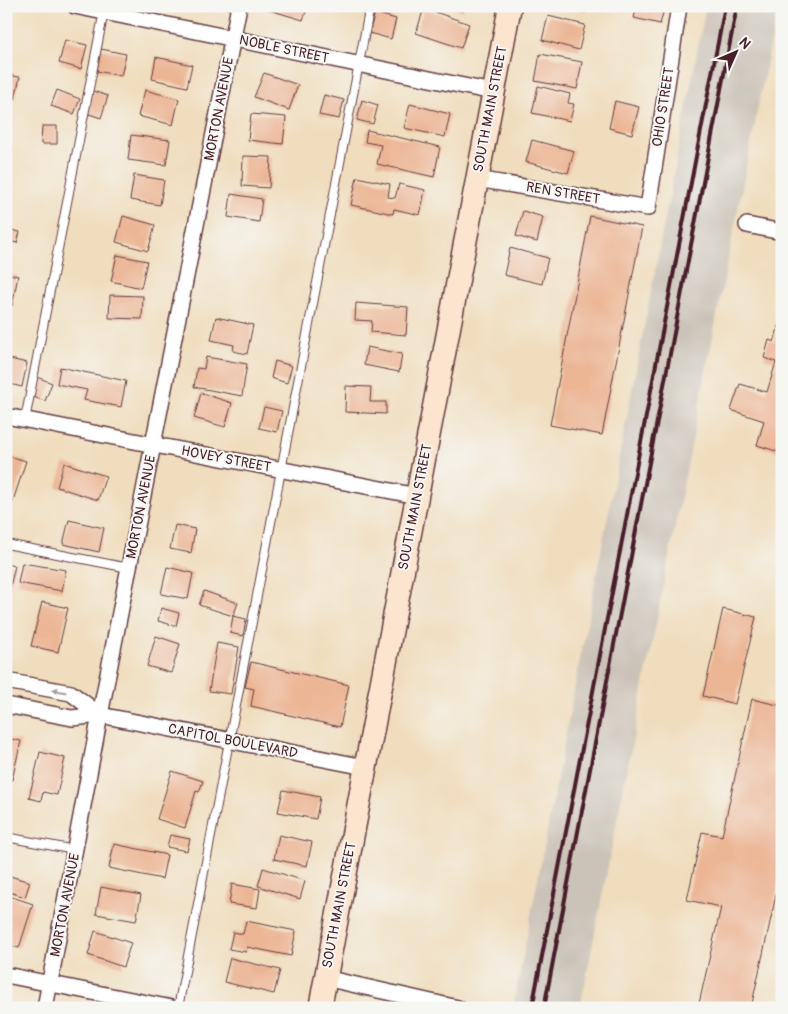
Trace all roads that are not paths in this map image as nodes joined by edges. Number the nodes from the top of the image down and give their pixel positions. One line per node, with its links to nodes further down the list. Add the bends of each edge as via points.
1 (76, 6): 6 (street, NOBLE STREET)
2 (239, 6): 7 (street, MORTON AVENUE)
3 (370, 6): 8 (lane)
4 (510, 6): 9 (main road, SOUTH MAIN STREET)
5 (679, 6): 11 (street, OHIO STREET)
6 (104, 9): 7 (street, NOBLE STREET); 15 (lane)
7 (232, 39): 8 (street, NOBLE STREET); 16 (street, MORTON AVENUE)
8 (359, 65): 9 (street, NOBLE STREET); 17 (lane)
9 (493, 92): 10 (main road, SOUTH MAIN STREET)
10 (477, 178): 11 (street, REN STREET); 18 (main road, SOUTH MAIN STREET)
11 (648, 208)
12 (747, 225): 13 (street)
13 (782, 232)
14 (6, 416): 15 (street, HOVEY STREET)
15 (25, 420): 16 (street, HOVEY STREET)
16 (154, 444): 17 (street, HOVEY STREET); 20 (street, MORTON AVENUE)
17 (282, 469): 18 (street, HOVEY STREET); 24 (lane)
18 (417, 496): 25 (main road, SOUTH MAIN STREET)
19 (6, 544): 20 (lane)
20 (129, 568): 23 (street, MORTON AVENUE)
21 (6, 681): 23 (street, CAPITOL BOULEVARD, one-way to 21, via 71,693)
22 (6, 705): 23 (street, CAPITOL BOULEVARD, via 72,718)
23 (100, 715): 24 (street, CAPITOL BOULEVARD); 27 (street, MORTON AVENUE)
24 (230, 741): 25 (street, CAPITOL BOULEVARD); 33 (lane)
25 (366, 767): 29 (main road, SOUTH MAIN STREET)
26 (6, 837): 27 (lane)
27 (75, 850): 30 (street, MORTON AVENUE)
28 (6, 975): 30 (street)
29 (325, 978): 34 (main road, SOUTH MAIN STREET); 35 (street)
30 (50, 983): 31 (street, MORTON AVENUE); 32 (street)
31 (45, 1008)
32 (172, 1008)
33 (178, 1008)
34 (320, 1008)
35 (458, 1008)

